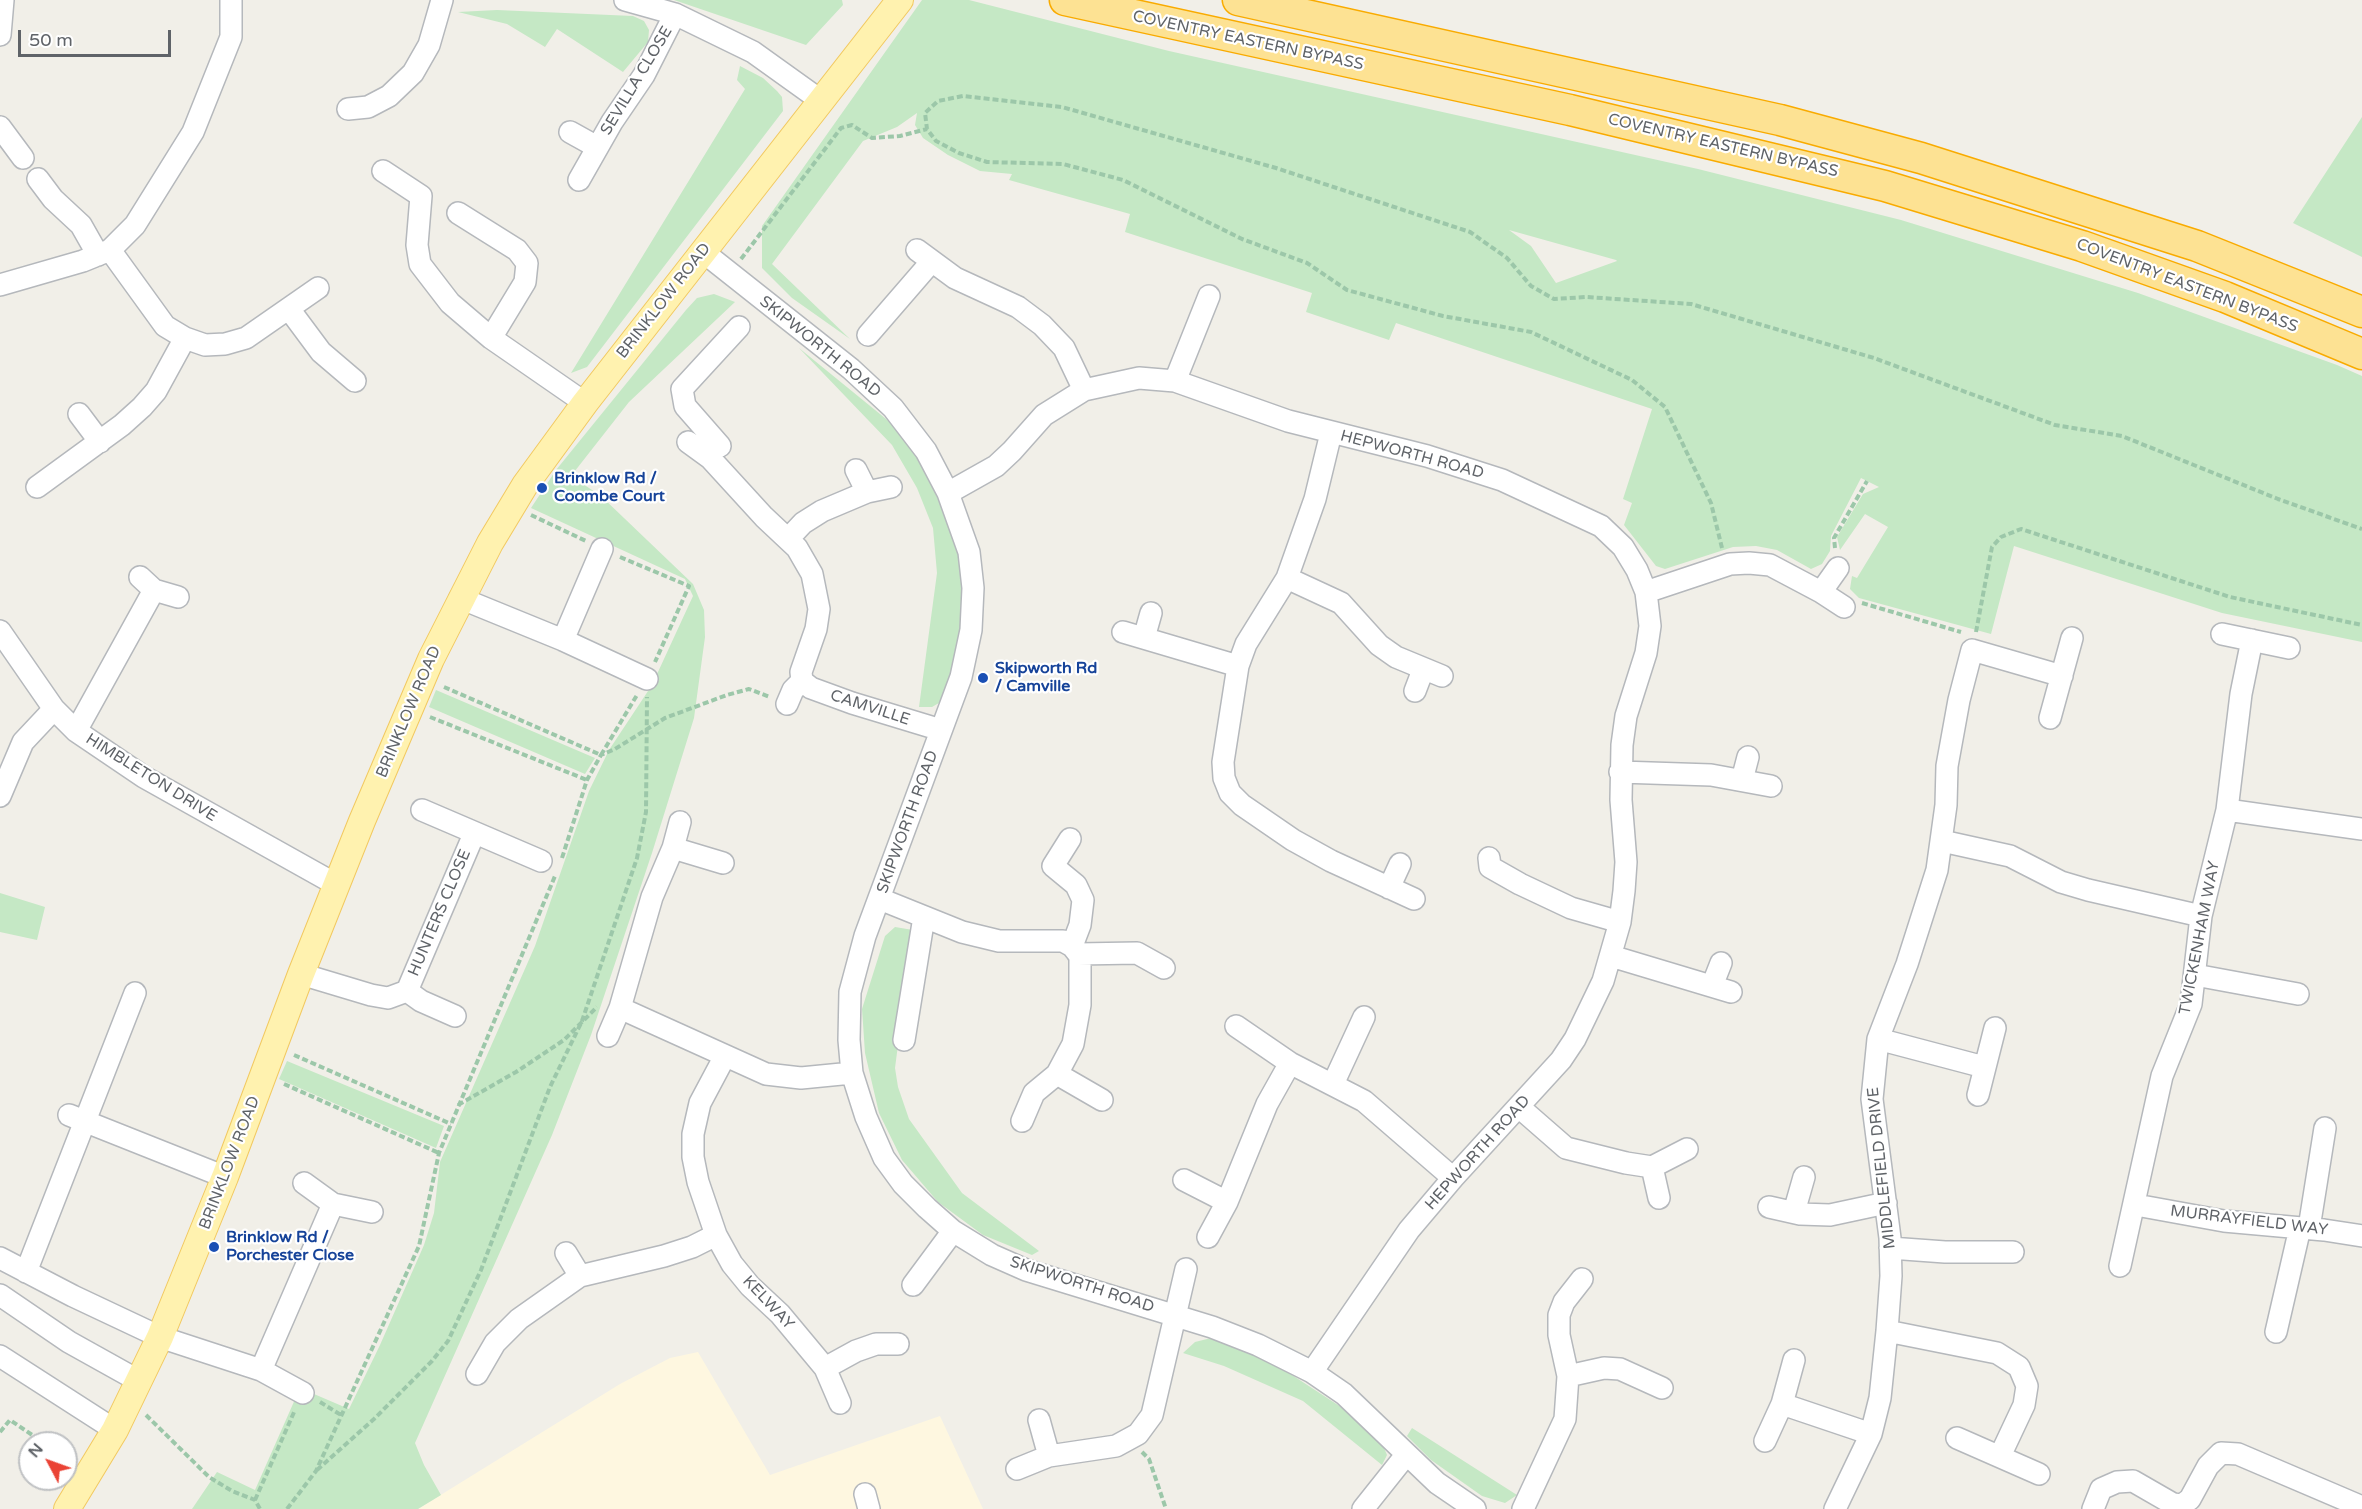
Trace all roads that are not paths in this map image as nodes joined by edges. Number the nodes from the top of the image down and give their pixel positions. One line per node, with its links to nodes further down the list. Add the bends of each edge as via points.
1 (3, 0): 9 (street)
2 (231, 0): 21 (street, via 231,37 193,132 135,225)
3 (442, 0): 11 (street, via 429,45 413,73 389,96 368,107)
4 (625, 0): 8 (street)
5 (900, 0): 10 (main road, BRINKLOW ROAD)
6 (1065, 0): 31 (highway, COVENTRY EASTERN BYPASS, via 1570,110 1885,186 2082,246 2224,297)
7 (1238, 0): 26 (highway, via 1758,114 1900,152 2197,246)
8 (675, 14): 10 (street, via 753,52); 14 (street, SEVILLA CLOSE, via 644,75)
9 (0, 35)
10 (820, 100): 20 (main road, BRINKLOW ROAD)
11 (348, 109)
12 (0, 127): 15 (street)
13 (570, 132): 14 (street, SEVILLA CLOSE)
14 (597, 147): 18 (street, SEVILLA CLOSE)
15 (23, 158)
16 (383, 171): 30 (street, via 421,196 417,245 420,264 450,303)
17 (38, 179): 21 (street, via 52,199)
18 (579, 180)
19 (458, 213): 30 (street, via 517,250 527,263 525,282)
20 (702, 251): 35 (main road, BRINKLOW ROAD); 45 (street, SKIPWORTH ROAD, via 851,369 893,408 926,451)
21 (104, 252): 22 (street); 29 (street, via 165,326)
22 (0, 285)
23 (318, 288): 25 (street)
24 (1209, 296): 33 (street)
25 (289, 309): 29 (street, via 246,338 225,344 205,345); 32 (street, via 321,352)
26 (2362, 312)
27 (739, 327): 40 (street, via 682,389 685,406)
28 (868, 335): 34 (street, via 916,279 925,255 956,278 1018,307 1042,325 1064,348)
29 (185, 338): 38 (street, via 156,391)
30 (491, 338): 35 (street)
31 (2362, 354)
32 (355, 381)
33 (1175, 381): 34 (street, HEPWORTH ROAD, via 1139,378); 37 (street, HEPWORTH ROAD)
34 (1084, 390): 45 (street, HEPWORTH ROAD, via 1044,415 996,466)
35 (585, 403): 53 (main road, BRINKLOW ROAD, via 511,507)
36 (79, 414): 38 (street)
37 (1331, 434): 49 (street, via 1315,499); 50 (street, HEPWORTH ROAD, via 1467,467 1573,511 1601,526 1623,547)
38 (100, 442): 42 (street)
39 (688, 442): 40 (street)
40 (721, 445): 46 (street, via 764,517)
41 (856, 470): 44 (street)
42 (37, 487)
43 (891, 487): 44 (street)
44 (867, 492): 46 (street, via 822,511)
45 (948, 493): 72 (street, SKIPWORTH ROAD, via 969,552 973,588 971,630 962,677)
46 (788, 539): 67 (street, via 812,574 818,600 816,629 801,672)
47 (602, 549): 61 (street)
48 (1838, 568): 51 (street)
49 (1287, 578): 64 (street, via 1246,644); 68 (street, via 1341,603 1379,645 1433,673)
50 (1646, 592): 51 (street, via 1749,563 1770,565); 75 (street, HEPWORTH ROAD, via 1650,626 1646,653 1626,716)
51 (1821, 592): 54 (street)
52 (178, 597): 73 (street, via 147,583)
53 (460, 598): 61 (street); 91 (main road, BRINKLOW ROAD)
54 (1850, 603)
55 (1151, 613): 59 (street)
56 (0, 631): 70 (street, HIMBLETON DRIVE)
57 (1123, 632): 59 (street)
58 (2222, 634): 62 (street)
59 (1144, 638): 64 (street)
60 (2072, 638): 65 (street)
61 (563, 640): 66 (street)
62 (2252, 640): 63 (street); 80 (street, TWICKENHAM WAY, via 2241,694)
63 (2289, 648)
64 (1238, 666): 92 (street, via 1223,762 1230,793 1293,840)
65 (2062, 676): 71 (street); 85 (street, MIDDLEFIELD DRIVE, via 1972,650 1952,731)
66 (647, 679)
67 (802, 681): 69 (street); 72 (street, CAMVILLE, via 842,699)
68 (1415, 691)
69 (787, 704)
70 (54, 709): 73 (street, HIMBLETON DRIVE); 78 (street, via 23,742)
71 (2050, 718)
72 (941, 730): 93 (street, SKIPWORTH ROAD)
73 (76, 731): 91 (street, HIMBLETON DRIVE, via 144,777)
74 (1748, 757): 76 (street)
75 (1620, 772): 76 (street); 97 (street, HEPWORTH ROAD, via 1626,862)
76 (1742, 780): 77 (street)
77 (1772, 786)
78 (0, 796)
79 (422, 810): 83 (street, HUNTERS CLOSE)
80 (2227, 810): 82 (street); 96 (street, TWICKENHAM WAY)
81 (680, 822): 86 (street)
82 (2362, 828)
83 (474, 834): 88 (street, HUNTERS CLOSE); 104 (street, HUNTERS CLOSE)
84 (1070, 839): 98 (street, via 1053,866 1076,885 1083,900)
85 (1942, 841): 96 (street, via 2010,856 2061,882 2088,890); 113 (street, MIDDLEFIELD DRIVE, via 1919,932)
86 (673, 848): 89 (street); 107 (street, via 652,897)
87 (1489, 858): 97 (street, via 1490,867 1520,884 1571,908)
88 (542, 861)
89 (723, 863)
90 (1400, 864): 92 (street)
91 (337, 885): 102 (main road, BRINKLOW ROAD)
92 (1389, 888): 94 (street)
93 (880, 898): 95 (street); 118 (street, SKIPWORTH ROAD, via 855,963 850,992)
94 (1414, 899)
95 (924, 916): 98 (street, via 962,932 999,941 1063,941); 114 (street)
96 (2201, 916): 103 (street, TWICKENHAM WAY)
97 (1620, 922): 99 (street, HEPWORTH ROAD)
98 (1075, 950): 101 (street, via 1137,953); 119 (street, via 1082,969 1080,1005 1073,1044)
99 (1611, 956): 100 (street, via 1721,989); 123 (street, HEPWORTH ROAD, via 1575,1039)
100 (1721, 963)
101 (1164, 968)
102 (301, 974): 104 (street, HUNTERS CLOSE, via 388,998); 129 (main road, BRINKLOW ROAD)
103 (2195, 975): 106 (street); 138 (street, TWICKENHAM WAY, via 2191,1005 2162,1076)
104 (407, 992): 108 (street, HUNTERS CLOSE)
105 (135, 993): 124 (street)
106 (2298, 994)
107 (620, 1008): 112 (street); 115 (street)
108 (455, 1016)
109 (1364, 1017): 120 (street)
110 (1236, 1026): 116 (street)
111 (1995, 1028): 117 (street)
112 (609, 1036)
113 (1878, 1039): 117 (street); 136 (street, MIDDLEFIELD DRIVE, via 1872,1099)
114 (904, 1040)
115 (725, 1056): 118 (street, via 783,1078); 144 (street, KELWAY, via 700,1103 693,1134 696,1174)
116 (1290, 1063): 120 (street); 135 (street, via 1267,1104)
117 (1984, 1067): 121 (street)
118 (852, 1073): 143 (street, SKIPWORTH ROAD, via 884,1158 903,1184)
119 (1057, 1074): 122 (street); 125 (street, via 1034,1093)
120 (1333, 1084): 131 (street, via 1364,1101)
121 (1978, 1095)
122 (1102, 1100)
123 (1519, 1107): 128 (street, via 1566,1148); 131 (street, HEPWORTH ROAD)
124 (77, 1118): 129 (street); 153 (street)
125 (1022, 1121)
126 (2325, 1128): 142 (street)
127 (1687, 1149): 128 (street)
128 (1652, 1167): 134 (street)
129 (225, 1177): 161 (main road, BRINKLOW ROAD)
130 (1804, 1177): 141 (street)
131 (1453, 1178): 167 (street, HEPWORTH ROAD, via 1379,1271)
132 (1184, 1180): 135 (street)
133 (304, 1183): 137 (street)
134 (1659, 1198)
135 (1227, 1202): 146 (street)
136 (1886, 1203): 141 (street, via 1830,1215); 147 (street, MIDDLEFIELD DRIVE)
137 (333, 1204): 140 (street); 166 (street)
138 (2136, 1205): 142 (street, MURRAYFIELD WAY, via 2224,1221); 151 (street, TWICKENHAM WAY)
139 (1769, 1207): 141 (street)
140 (372, 1212)
141 (1794, 1212)
142 (2305, 1228): 145 (street, MURRAYFIELD WAY); 160 (street)
143 (953, 1231): 156 (street); 158 (street, SKIPWORTH ROAD, via 1026,1270)
144 (716, 1235): 154 (street, via 664,1256); 165 (street, KELWAY, via 744,1279 780,1314)
145 (2362, 1236)
146 (1208, 1237)
147 (1890, 1248): 148 (street); 159 (street, MIDDLEFIELD DRIVE)
148 (2013, 1252)
149 (566, 1253): 154 (street)
150 (0, 1258): 153 (street)
151 (2120, 1266)
152 (1186, 1269): 158 (street, SKIPWORTH ROAD)
153 (26, 1272): 161 (street)
154 (580, 1276): 168 (street, via 537,1305 495,1343)
155 (1582, 1279): 169 (street, via 1558,1315)
156 (913, 1285)
157 (0, 1295): 171 (street)
158 (1175, 1316): 167 (street, SKIPWORTH ROAD, via 1258,1345); 181 (street, via 1152,1415 1138,1434 1116,1446)
159 (1887, 1331): 177 (street, MIDDLEFIELD DRIVE, via 1880,1398); 182 (street, via 1984,1349 2019,1367 2027,1386 2025,1404)
160 (2276, 1332)
161 (160, 1337): 166 (street); 171 (main road, BRINKLOW ROAD)
162 (898, 1344): 165 (street, via 876,1344)
163 (0, 1356): 176 (street)
164 (1794, 1359): 174 (street)
165 (825, 1368): 173 (street, KELWAY)
166 (261, 1370): 172 (street)
167 (1312, 1372): 180 (street, SKIPWORTH ROAD, via 1344,1394)
168 (477, 1374)
169 (1568, 1376): 170 (street, via 1604,1368 1620,1369); 189 (street, via 1565,1419)
170 (1662, 1388)
171 (135, 1390): 176 (main road, BRINKLOW ROAD)
172 (303, 1393)
173 (840, 1403)
174 (1782, 1404): 177 (street); 179 (street)
175 (1039, 1420): 181 (street)
176 (115, 1430): 186 (main road, BRINKLOW ROAD)
177 (1871, 1434): 190 (street, MIDDLEFIELD DRIVE)
178 (1957, 1438): 182 (street)
179 (1765, 1442)
180 (1406, 1455): 187 (street); 188 (street, SKIPWORTH ROAD)
181 (1049, 1456): 183 (street)
182 (2000, 1456): 184 (street)
183 (1017, 1469)
184 (2039, 1474)
185 (2362, 1507): 191 (street, via 2238,1454 2221,1453 2182,1505 2173,1504 2133,1481 2101,1489)
186 (67, 1509)
187 (1363, 1509)
188 (1475, 1509)
189 (1523, 1509)
190 (1835, 1509)
191 (2093, 1509)

